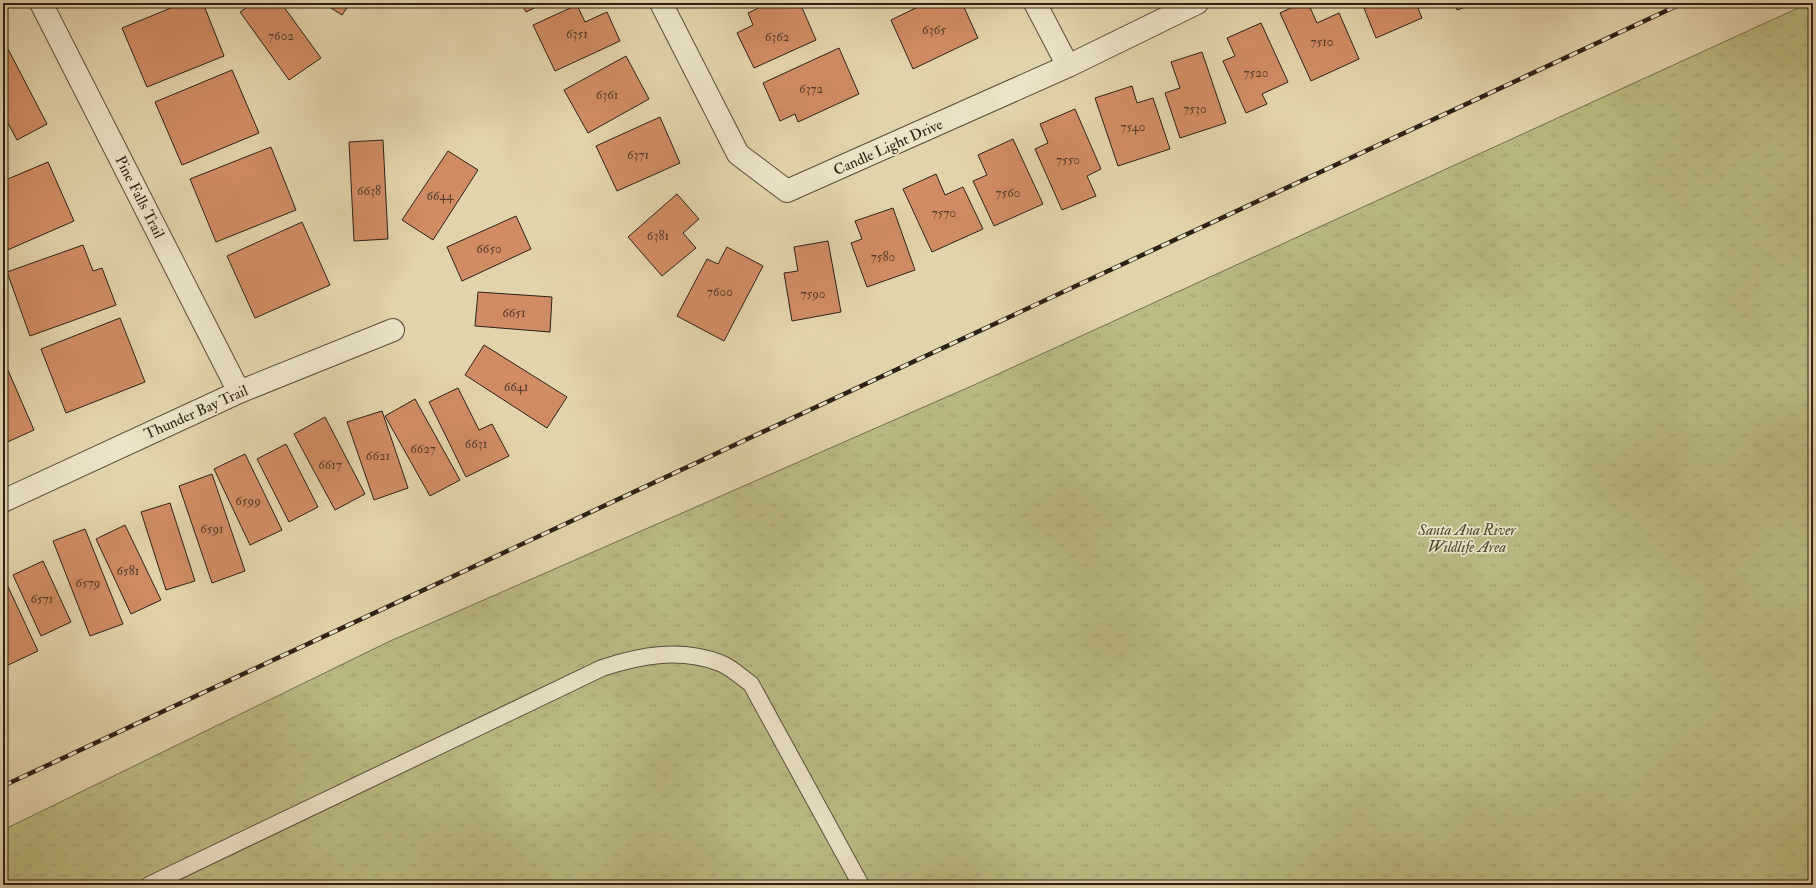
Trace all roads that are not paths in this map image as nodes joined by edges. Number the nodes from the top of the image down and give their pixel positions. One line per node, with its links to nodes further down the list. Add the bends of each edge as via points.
1 (41, 3): 7 (street, Pine Falls Trail)
2 (661, 3): 5 (street, Candle Light Drive, via 738,154 788,191)
3 (1035, 3): 5 (street)
4 (1197, 3): 5 (street, Candle Light Drive)
5 (1068, 66)
6 (393, 330): 7 (street, Thunder Bay Trail)
7 (238, 392): 8 (street, Thunder Bay Trail)
8 (3, 501)
9 (149, 885): 10 (lane, via 602,668 656,655 686,654 721,663 751,684)
10 (861, 885)

